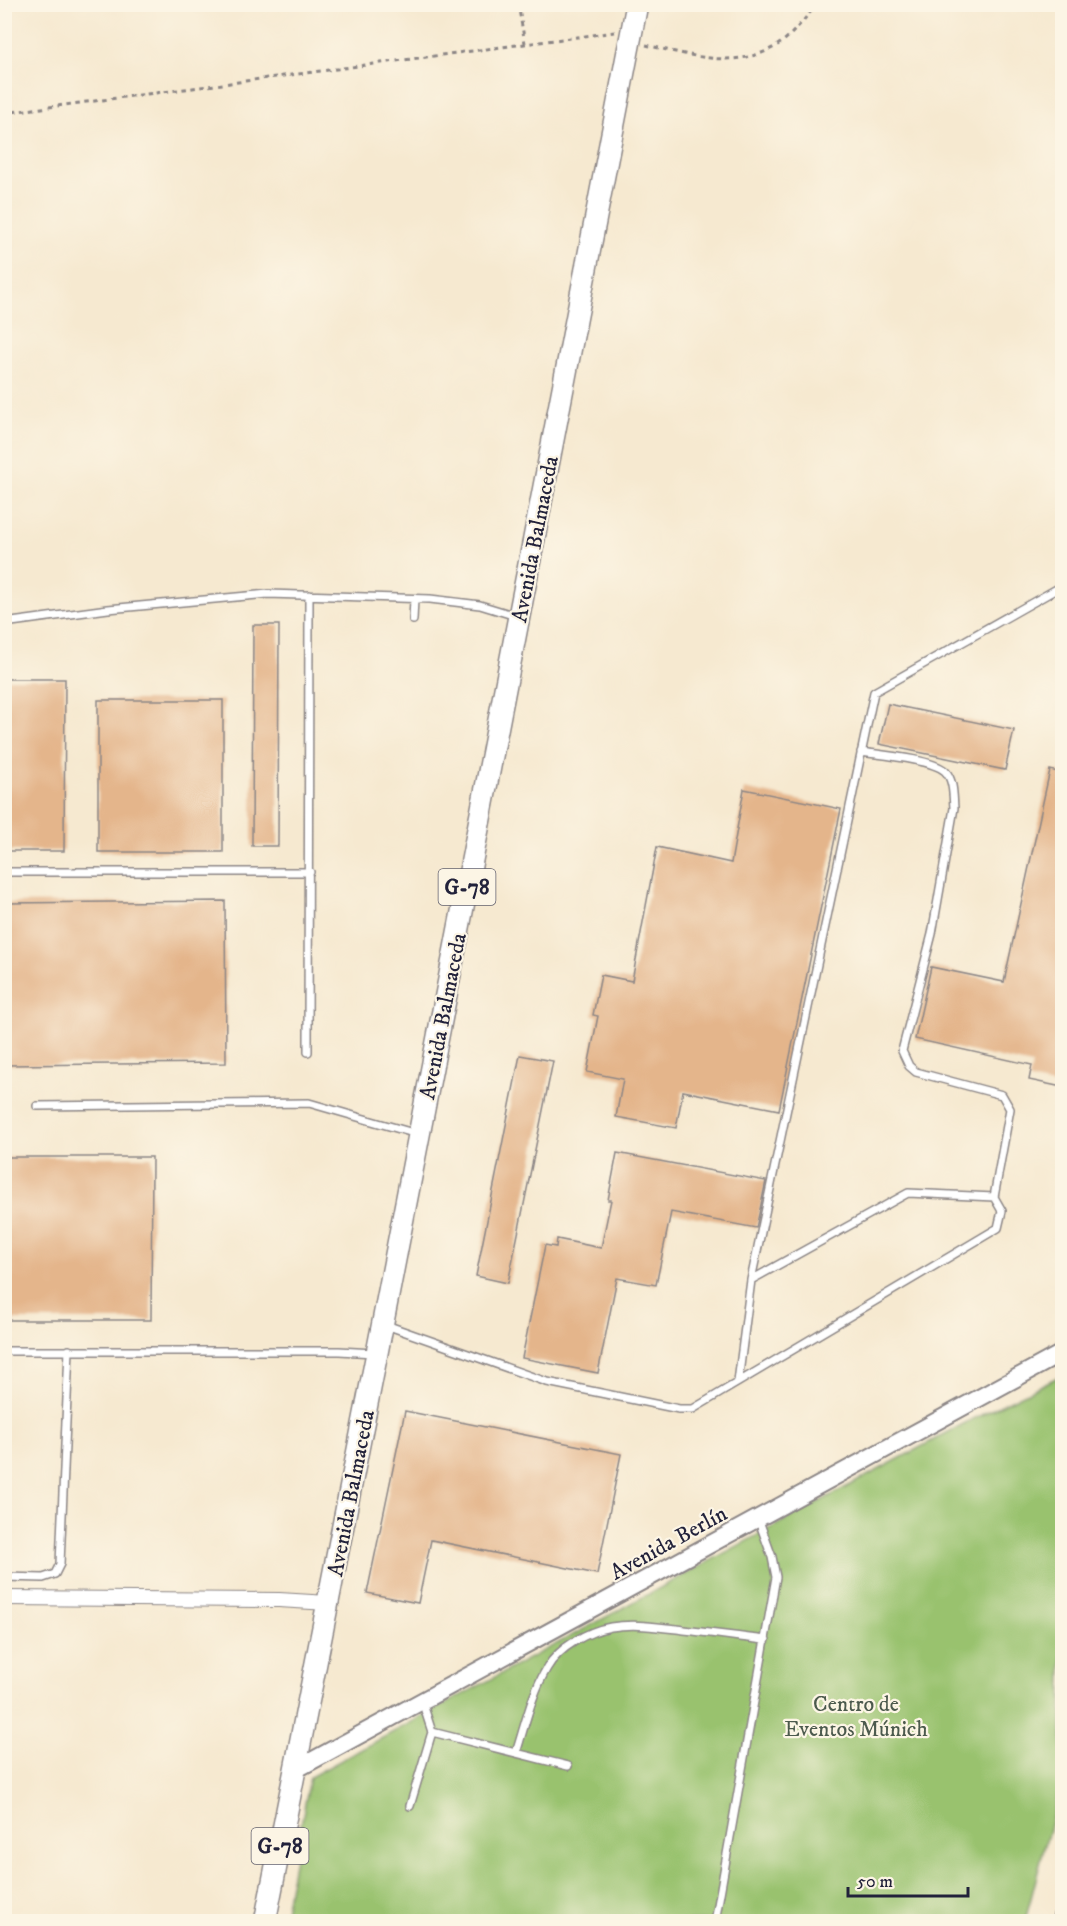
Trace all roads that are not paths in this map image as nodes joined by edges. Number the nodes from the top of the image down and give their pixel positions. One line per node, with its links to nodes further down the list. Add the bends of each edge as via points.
1 (637, 4): 5 (main road, Avenida Balmaceda / G-78)
2 (1062, 586): 8 (lane, via 874,693)
3 (309, 595): 4 (lane); 7 (lane, via 257,595); 10 (lane)
4 (414, 599): 5 (lane, via 480,605); 6 (lane)
5 (519, 616): 13 (main road, Avenida Balmaceda / G-78)
6 (413, 620)
7 (4, 623)
8 (861, 752): 14 (lane, via 933,764 946,772 953,788 954,808 932,934 902,1051 916,1072 1002,1095 1010,1109); 15 (lane)
9 (4, 872): 10 (lane)
10 (310, 872): 11 (lane)
11 (308, 1053)
12 (37, 1106): 13 (lane, via 309,1103)
13 (419, 1135): 16 (main road, Avenida Balmaceda / G-78)
14 (994, 1197): 15 (lane, via 908,1193); 21 (lane, via 1002,1211 998,1228)
15 (751, 1280): 21 (lane)
16 (383, 1324): 19 (main road, Avenida Balmaceda / G-78); 21 (lane, via 547,1382 679,1409 693,1409)
17 (69, 1350): 18 (lane); 19 (lane); 23 (lane, via 60,1564 55,1574 43,1578)
18 (4, 1351)
19 (377, 1353): 25 (main road, Avenida Balmaceda / G-78)
20 (1062, 1353): 22 (street, Avenida Berlín)
21 (738, 1382)
22 (758, 1518): 26 (lane, via 776,1577); 27 (street, Avenida Berlín)
23 (4, 1577)
24 (4, 1598): 25 (street)
25 (328, 1603): 31 (main road, Avenida Balmaceda / G-78)
26 (766, 1640): 29 (lane, via 637,1625 599,1630 577,1640 548,1666); 34 (lane)
27 (423, 1701): 28 (lane); 31 (street, Avenida Berlín)
28 (432, 1732): 29 (lane); 32 (lane)
29 (516, 1754): 30 (lane)
30 (568, 1766)
31 (295, 1770): 33 (main road, Avenida Balmaceda / G-78)
32 (410, 1806)
33 (265, 1922)
34 (715, 1922)

